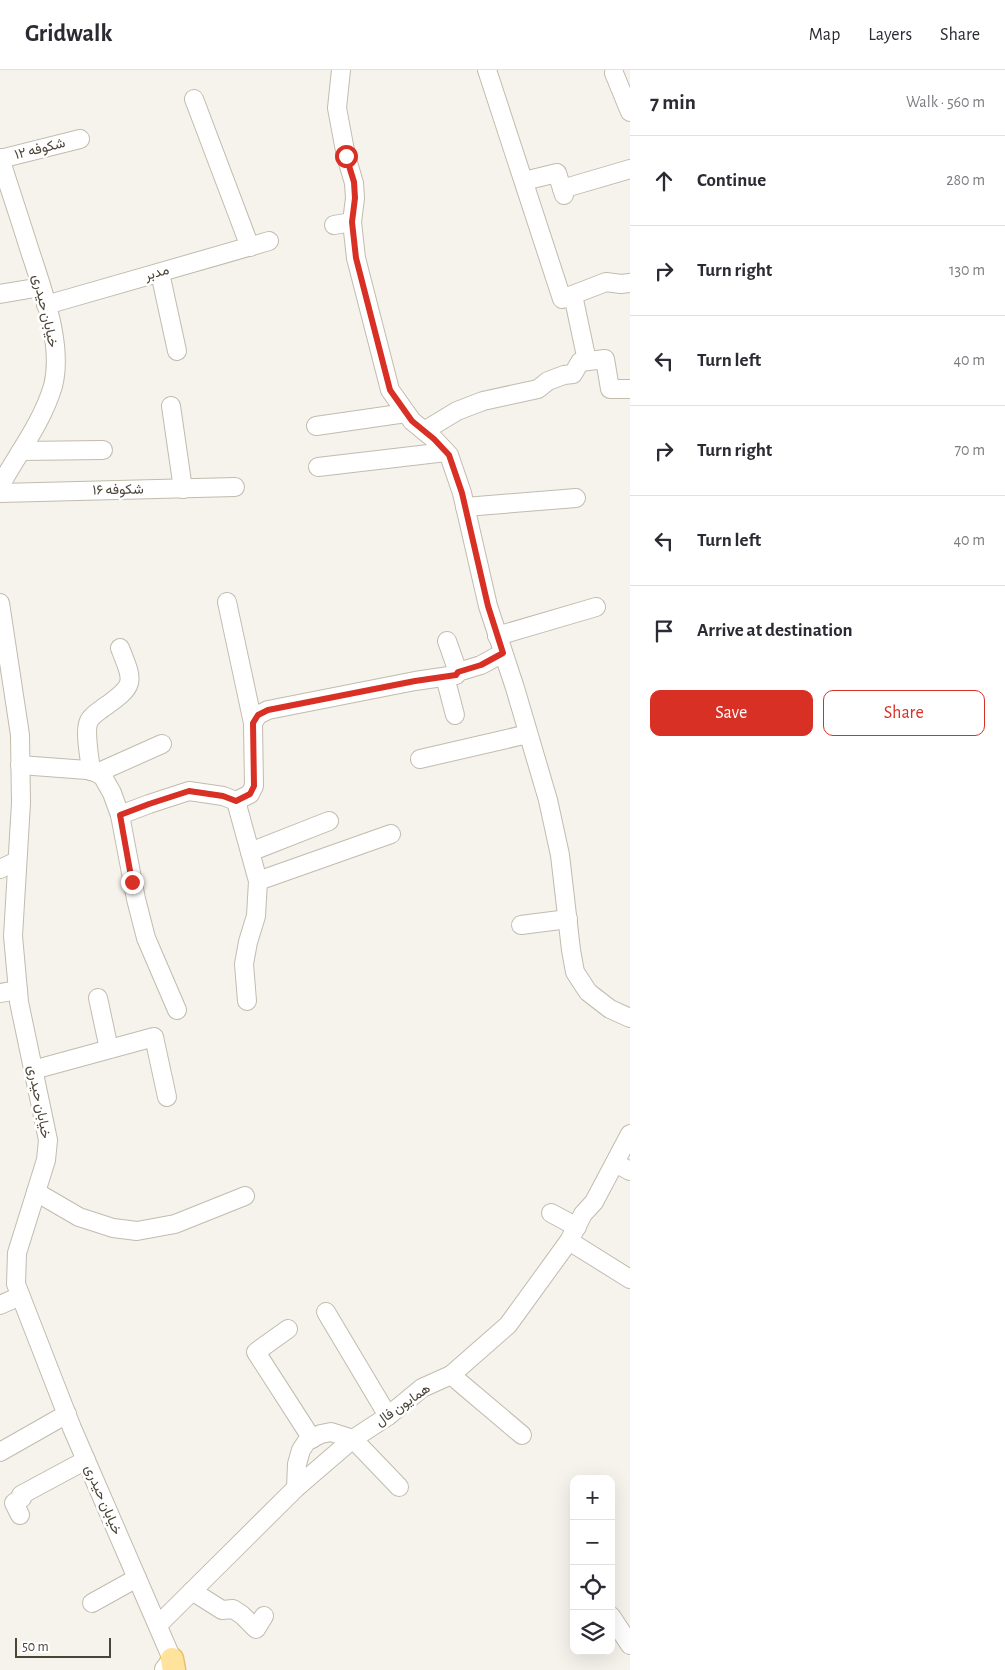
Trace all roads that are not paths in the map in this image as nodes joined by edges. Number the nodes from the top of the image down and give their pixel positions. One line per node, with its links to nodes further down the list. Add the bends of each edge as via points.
1 (341, 70): 10 (street, via 337,108 354,182)
2 (487, 70): 9 (street)
3 (614, 73): 5 (street)
4 (194, 99): 13 (street)
5 (630, 112)
6 (80, 138): 7 (street, شکوفه ۱۲)
7 (0, 159): 16 (street, خیابان حیدری)
8 (630, 169): 9 (street, via 563,192 557,173)
9 (524, 181): 18 (street, via 562,299)
10 (352, 222): 11 (street); 24 (street, via 356,258 390,390)
11 (334, 225)
12 (269, 241): 13 (street, مدبر)
13 (250, 247): 14 (street, مدبر)
14 (160, 273): 19 (street, مدبر); 20 (street)
15 (630, 283): 18 (street, via 606,282)
16 (42, 287): 17 (street); 19 (street, خیابان حیدری)
17 (0, 294)
18 (573, 295): 21 (street)
19 (46, 306): 28 (street, خیابان حیدری, via 55,346 53,384 38,422)
20 (177, 351)
21 (587, 361): 22 (street, via 606,359 610,389); 26 (street, via 580,362 573,374 548,381 538,389 483,400)
22 (630, 389)
23 (172, 406): 33 (street)
24 (406, 413): 25 (street); 26 (street)
25 (316, 426)
26 (424, 431): 29 (street)
27 (103, 450): 28 (street)
28 (21, 451): 31 (street, خیابان حیدری)
29 (446, 452): 30 (street); 36 (street)
30 (318, 467)
31 (0, 486)
32 (235, 488): 33 (street, شکوفه ۱۶)
33 (183, 489): 34 (street, شکوفه ۱۶)
34 (0, 493)
35 (576, 498): 36 (street)
36 (465, 507): 40 (street)
37 (227, 602): 46 (street)
38 (596, 607): 40 (street)
39 (0, 608): 50 (street, خیابان حیدری, via 20,735)
40 (497, 636): 43 (street)
41 (447, 641): 44 (street)
42 (120, 648): 51 (street, via 129,671 130,684 126,691 88,722)
43 (503, 653): 44 (street, via 481,665); 47 (street)
44 (452, 674): 45 (street); 46 (street, via 268,710 258,715)
45 (455, 715)
46 (253, 723): 52 (street, via 254,786 250,794)
47 (528, 734): 49 (street); 60 (street, via 560,855)
48 (162, 744): 51 (street)
49 (420, 759)
50 (20, 766): 51 (street); 57 (street, خیابان حیدری)
51 (94, 772): 53 (street, via 103,778)
52 (236, 801): 53 (street, via 189,791); 56 (street)
53 (120, 815): 66 (street, via 146,938)
54 (329, 822): 56 (street)
55 (391, 834): 59 (street)
56 (250, 852): 59 (street)
57 (17, 861): 58 (street); 62 (street, خیابان حیدری, via 13,936)
58 (0, 869)
59 (258, 881): 65 (street, via 256,916 244,964)
60 (568, 920): 61 (street); 67 (street, via 575,972 588,992 610,1009)
61 (521, 925)
62 (18, 990): 63 (street); 69 (street, خیابان حیدری)
63 (0, 993)
64 (98, 998): 68 (street)
65 (247, 1001)
66 (177, 1010)
67 (630, 1018)
68 (109, 1049): 69 (street); 70 (street, via 154,1037)
69 (33, 1070): 73 (street, خیابان حیدری, via 48,1140 46,1160)
70 (167, 1097)
71 (630, 1134): 72 (street, همایون فال)
72 (622, 1167): 76 (street, همایون فال, via 583,1214)
73 (36, 1192): 74 (street, via 79,1217 113,1228 137,1231 175,1224); 78 (street, خیابان حیدری, via 17,1253 16,1276)
74 (244, 1196)
75 (551, 1213): 76 (street)
76 (573, 1234): 77 (street); 82 (street, همایون فال, via 508,1325)
77 (630, 1279)
78 (20, 1296): 79 (street); 83 (street, خیابان حیدری)
79 (0, 1305)
80 (326, 1312): 84 (street)
81 (288, 1329): 86 (street, via 256,1352)
82 (451, 1375): 84 (street, همایون فال, via 422,1388); 85 (street)
83 (67, 1414): 88 (street); 89 (street, خیابان حیدری)
84 (388, 1416): 87 (street, همایون فال)
85 (522, 1435)
86 (312, 1438): 87 (street, via 331,1432); 91 (street, via 301,1450)
87 (354, 1439): 90 (street); 91 (street, همایون فال)
88 (0, 1452)
89 (86, 1460): 92 (street, via 21,1495 22,1498 14,1503); 93 (street, خیابان حیدری)
90 (398, 1487)
91 (296, 1488): 94 (street, همایون فال)
92 (20, 1515)
93 (137, 1578): 95 (street); 98 (street, خیابان حیدری)
94 (192, 1591): 96 (street, via 222,1610 233,1609 256,1629); 98 (street, همایون فال)
95 (92, 1603)
96 (264, 1616)
97 (615, 1622): 99 (street)
98 (158, 1626): 100 (street, خیابان حیدری)
99 (630, 1645)
100 (170, 1666)

